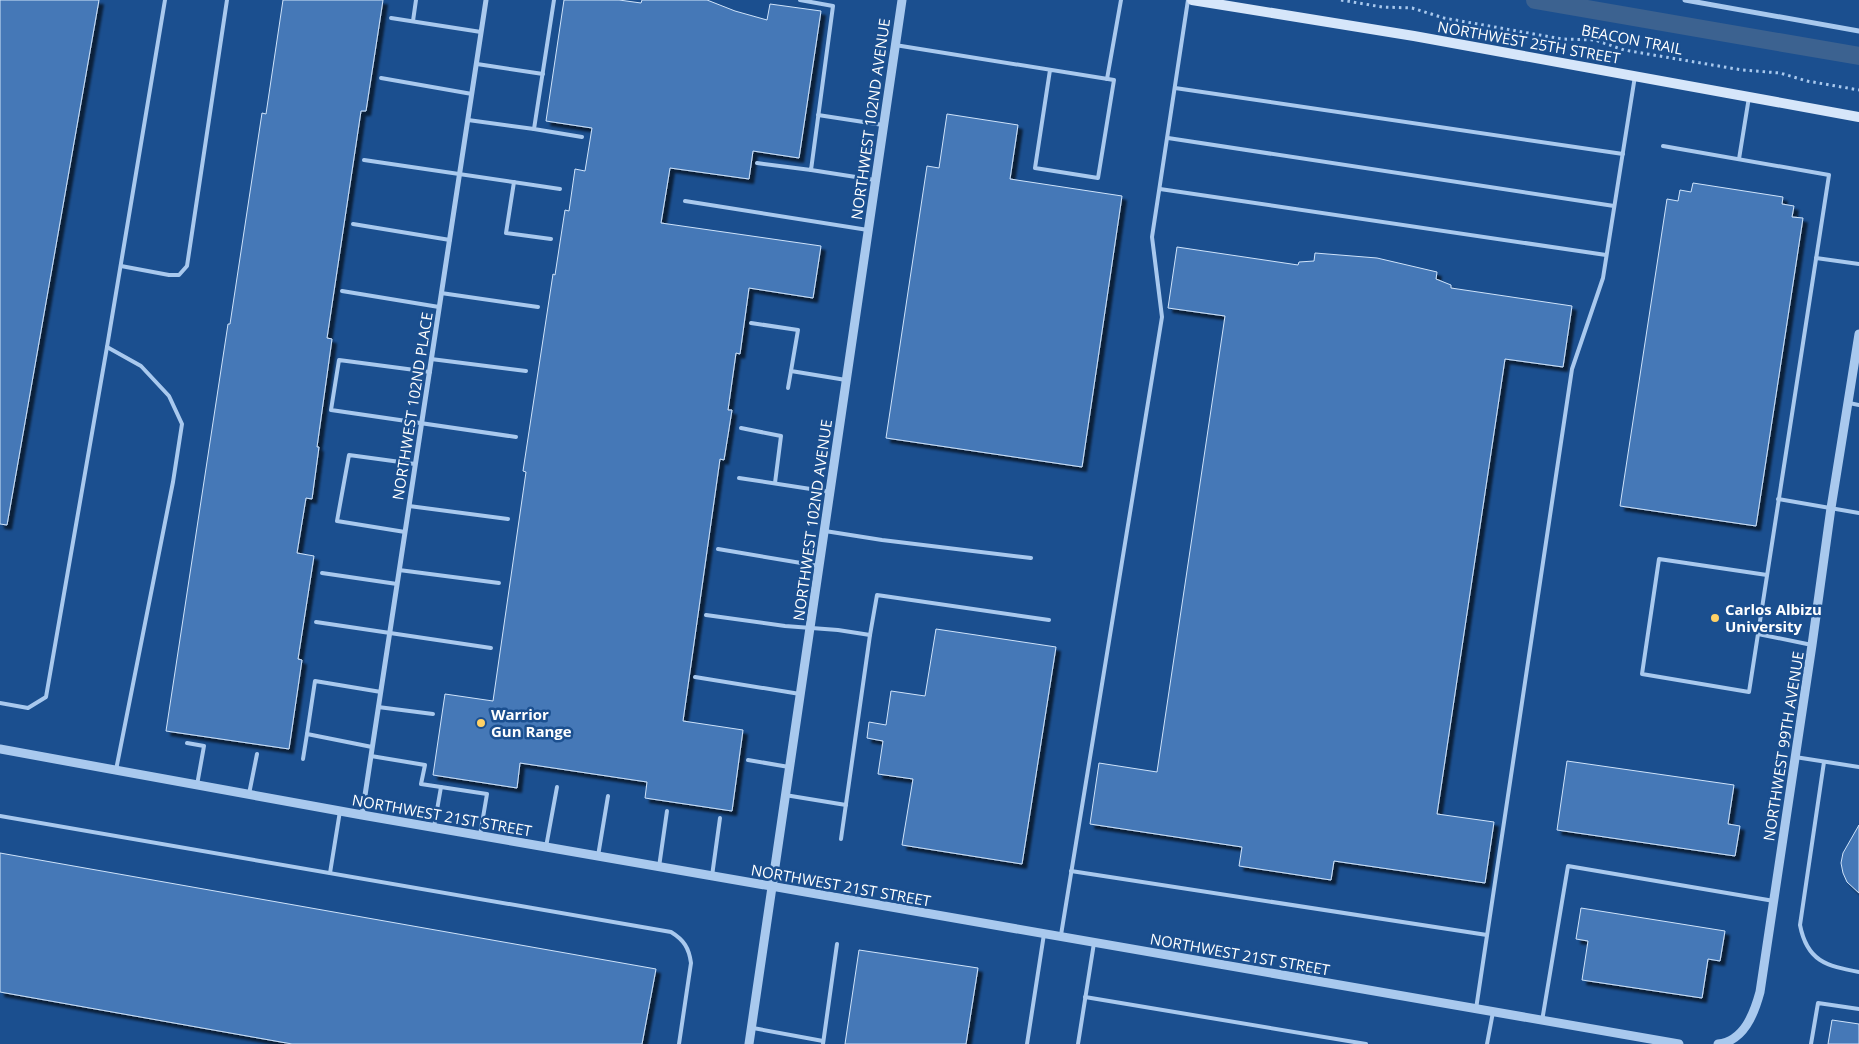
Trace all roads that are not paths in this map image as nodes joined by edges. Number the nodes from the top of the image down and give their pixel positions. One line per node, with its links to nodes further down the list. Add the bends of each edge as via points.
1 (165, 0): 52 (lane)
2 (227, 0): 52 (lane, via 187,266 179,275)
3 (416, 0): 12 (lane)
4 (486, 0): 14 (street, NORTHWEST 102ND PLACE)
5 (554, 0): 18 (lane)
6 (800, 0): 25 (lane, via 833,6)
7 (902, 0): 15 (street, NORTHWEST 102ND AVENUE)
8 (1121, 0): 21 (lane)
9 (1190, 0): 19 (main road, NORTHWEST 25TH STREET); 22 (lane)
10 (1685, 0): 13 (street)
11 (391, 18): 12 (lane)
12 (413, 21): 14 (lane)
13 (1859, 31)
14 (481, 32): 16 (street, NORTHWEST 102ND PLACE)
15 (895, 45): 17 (lane); 28 (street, NORTHWEST 102ND AVENUE)
16 (476, 64): 18 (lane); 23 (street, NORTHWEST 102ND PLACE)
17 (1050, 70): 21 (lane); 21 (lane, via 1035,168 1098,178 1114,80)
18 (543, 74): 29 (lane)
19 (1635, 76): 24 (main road, NORTHWEST 25TH STREET); 33 (lane)
20 (381, 78): 23 (lane)
21 (1107, 79)
22 (1175, 88): 31 (lane); 33 (lane)
23 (472, 94): 27 (street, NORTHWEST 102ND PLACE)
24 (1749, 97): 26 (main road, NORTHWEST 25TH STREET); 34 (lane)
25 (818, 115): 28 (lane); 37 (lane)
26 (1859, 117)
27 (468, 120): 29 (lane); 38 (street, NORTHWEST 102ND PLACE)
28 (884, 125): 39 (street, NORTHWEST 102ND AVENUE)
29 (534, 129): 30 (lane)
30 (582, 137)
31 (1168, 138): 42 (lane); 44 (lane)
32 (1663, 146): 34 (lane)
33 (1623, 154): 44 (lane)
34 (1739, 159): 50 (lane, via 1829,175)
35 (364, 160): 38 (lane)
36 (756, 163): 37 (lane)
37 (811, 170): 39 (lane)
38 (460, 174): 40 (lane); 48 (street, NORTHWEST 102ND PLACE)
39 (875, 180): 46 (street, NORTHWEST 102ND AVENUE)
40 (514, 182): 41 (lane); 47 (lane, via 506,233)
41 (560, 189)
42 (1160, 189): 49 (lane); 136 (lane, via 1152,238 1162,317)
43 (685, 201): 46 (lane)
44 (1614, 206): 49 (lane)
45 (353, 224): 48 (lane)
46 (868, 230): 64 (street, NORTHWEST 102ND AVENUE)
47 (551, 239)
48 (450, 240): 54 (street, NORTHWEST 102ND PLACE)
49 (1606, 255): 142 (lane, via 1603,278 1572,369)
50 (1816, 258): 51 (lane); 75 (lane)
51 (1859, 264)
52 (121, 266): 59 (lane)
53 (342, 291): 55 (lane)
54 (441, 293): 55 (street, NORTHWEST 102ND PLACE); 56 (lane)
55 (439, 307): 60 (street, NORTHWEST 102ND PLACE)
56 (538, 307)
57 (751, 323): 62 (lane, via 798,330)
58 (1859, 334): 66 (street, NORTHWEST 99TH AVENUE)
59 (107, 347): 102 (lane, via 46,697 28,708); 117 (lane, via 141,366 169,396 182,424 174,482)
60 (431, 359): 61 (lane); 63 (street, NORTHWEST 102ND PLACE)
61 (526, 371)
62 (791, 371): 64 (lane); 65 (lane)
63 (430, 372): 68 (street, NORTHWEST 102ND PLACE); 68 (lane, via 339,360 331,410)
64 (846, 380): 74 (street, NORTHWEST 102ND AVENUE)
65 (788, 388)
66 (1849, 403): 67 (lane); 77 (street, NORTHWEST 99TH AVENUE)
67 (1859, 405)
68 (421, 424): 70 (lane); 71 (street, NORTHWEST 102ND PLACE)
69 (741, 428): 73 (lane, via 781,436)
70 (516, 437)
71 (415, 464): 76 (street, NORTHWEST 102ND PLACE); 81 (lane, via 349,455 337,521)
72 (739, 478): 73 (lane)
73 (775, 483): 74 (lane)
74 (830, 492): 80 (street, NORTHWEST 102ND AVENUE)
75 (1778, 499): 77 (lane); 87 (lane)
76 (409, 506): 79 (lane); 81 (street, NORTHWEST 102ND PLACE)
77 (1831, 508): 78 (lane); 97 (street, NORTHWEST 99TH AVENUE)
78 (1859, 513)
79 (508, 519)
80 (824, 531): 83 (lane); 84 (street, NORTHWEST 102ND AVENUE)
81 (405, 532): 85 (street, NORTHWEST 102ND PLACE)
82 (718, 549): 84 (lane)
83 (1030, 558)
84 (819, 566): 93 (street, NORTHWEST 102ND AVENUE)
85 (399, 570): 88 (lane); 89 (street, NORTHWEST 102ND PLACE)
86 (322, 573): 89 (lane)
87 (1767, 574): 95 (lane); 95 (lane, via 1659,559 1642,674 1749,692)
88 (499, 583)
89 (397, 584): 94 (street, NORTHWEST 102ND PLACE)
90 (706, 615): 93 (lane)
91 (1049, 620): 96 (lane, via 877,595)
92 (316, 622): 94 (lane)
93 (810, 628): 96 (lane); 101 (street, NORTHWEST 102ND AVENUE)
94 (390, 634): 98 (lane); 100 (street, NORTHWEST 102ND PLACE)
95 (1758, 634): 97 (lane)
96 (870, 635): 124 (lane)
97 (1812, 645): 111 (street, NORTHWEST 99TH AVENUE)
98 (491, 648)
99 (695, 677): 101 (lane)
100 (381, 692): 103 (street, NORTHWEST 102ND PLACE); 105 (lane, via 315,681)
101 (800, 694): 115 (street, NORTHWEST 102ND AVENUE)
102 (0, 703)
103 (378, 707): 104 (lane); 107 (street, NORTHWEST 102ND PLACE)
104 (433, 714)
105 (307, 734): 107 (lane); 112 (lane)
106 (187, 743): 118 (lane, via 204,746)
107 (372, 746): 110 (street, NORTHWEST 102ND PLACE)
108 (0, 749): 117 (street, NORTHWEST 21ST STREET)
109 (257, 754): 121 (lane)
110 (371, 756): 119 (lane, via 425,765 421,784); 127 (street, NORTHWEST 102ND PLACE)
111 (1795, 757): 114 (lane); 140 (street, NORTHWEST 99TH AVENUE)
112 (303, 759)
113 (748, 760): 115 (lane)
114 (1824, 762): 116 (lane); 146 (lane, via 1800,925 1802,939 1809,952 1820,961 1832,967)
115 (789, 767): 122 (street, NORTHWEST 102ND AVENUE)
116 (1859, 767)
117 (116, 770): 118 (street, NORTHWEST 21ST STREET)
118 (197, 785): 121 (street, NORTHWEST 21ST STREET)
119 (441, 787): 130 (lane); 131 (lane, via 487,794)
120 (557, 787): 133 (lane)
121 (250, 794): 125 (street, NORTHWEST 21ST STREET)
122 (785, 795): 124 (lane); 139 (street, NORTHWEST 102ND AVENUE)
123 (608, 796): 134 (lane)
124 (846, 805): 132 (lane)
125 (340, 811): 127 (street, NORTHWEST 21ST STREET); 137 (lane)
126 (667, 811): 135 (lane)
127 (362, 815): 130 (street, NORTHWEST 21ST STREET)
128 (0, 816): 137 (lane)
129 (720, 818): 138 (lane)
130 (434, 827): 131 (street, NORTHWEST 21ST STREET)
131 (480, 835): 133 (street, NORTHWEST 21ST STREET)
132 (841, 839)
133 (546, 847): 134 (street, NORTHWEST 21ST STREET)
134 (598, 856): 135 (street, NORTHWEST 21ST STREET)
135 (659, 867): 138 (street, NORTHWEST 21ST STREET)
136 (1071, 871): 142 (lane); 143 (lane)
137 (330, 873): 155 (lane, via 671,932 686,945 691,963)
138 (712, 876): 139 (street, NORTHWEST 21ST STREET)
139 (772, 886): 141 (street, NORTHWEST 21ST STREET); 152 (street, NORTHWEST 102ND AVENUE)
140 (1774, 901): 151 (lane, via 1568,866); 162 (street, NORTHWEST 99TH AVENUE, via 1754,1013 1736,1037)
141 (1044, 934): 143 (street, NORTHWEST 21ST STREET); 157 (lane)
142 (1487, 935): 148 (lane)
143 (1060, 937): 144 (street, NORTHWEST 21ST STREET)
144 (1094, 943): 147 (lane); 148 (street, NORTHWEST 21ST STREET)
145 (837, 944): 154 (lane)
146 (1859, 972)
147 (1085, 997): 158 (lane); 159 (lane)
148 (1476, 1009): 150 (street, NORTHWEST 21ST STREET)
149 (1859, 1009): 163 (lane, via 1818,1003)
150 (1492, 1012): 151 (street, NORTHWEST 21ST STREET); 160 (lane)
151 (1542, 1020): 153 (street, NORTHWEST 21ST STREET)
152 (750, 1027): 154 (lane); 156 (street, NORTHWEST 102ND AVENUE)
153 (1645, 1041): 161 (street, NORTHWEST 21ST STREET)
154 (823, 1042)
155 (679, 1044)
156 (749, 1044)
157 (1026, 1044)
158 (1078, 1044)
159 (1366, 1044)
160 (1487, 1044)
161 (1679, 1044)
162 (1718, 1044)
163 (1811, 1044)

